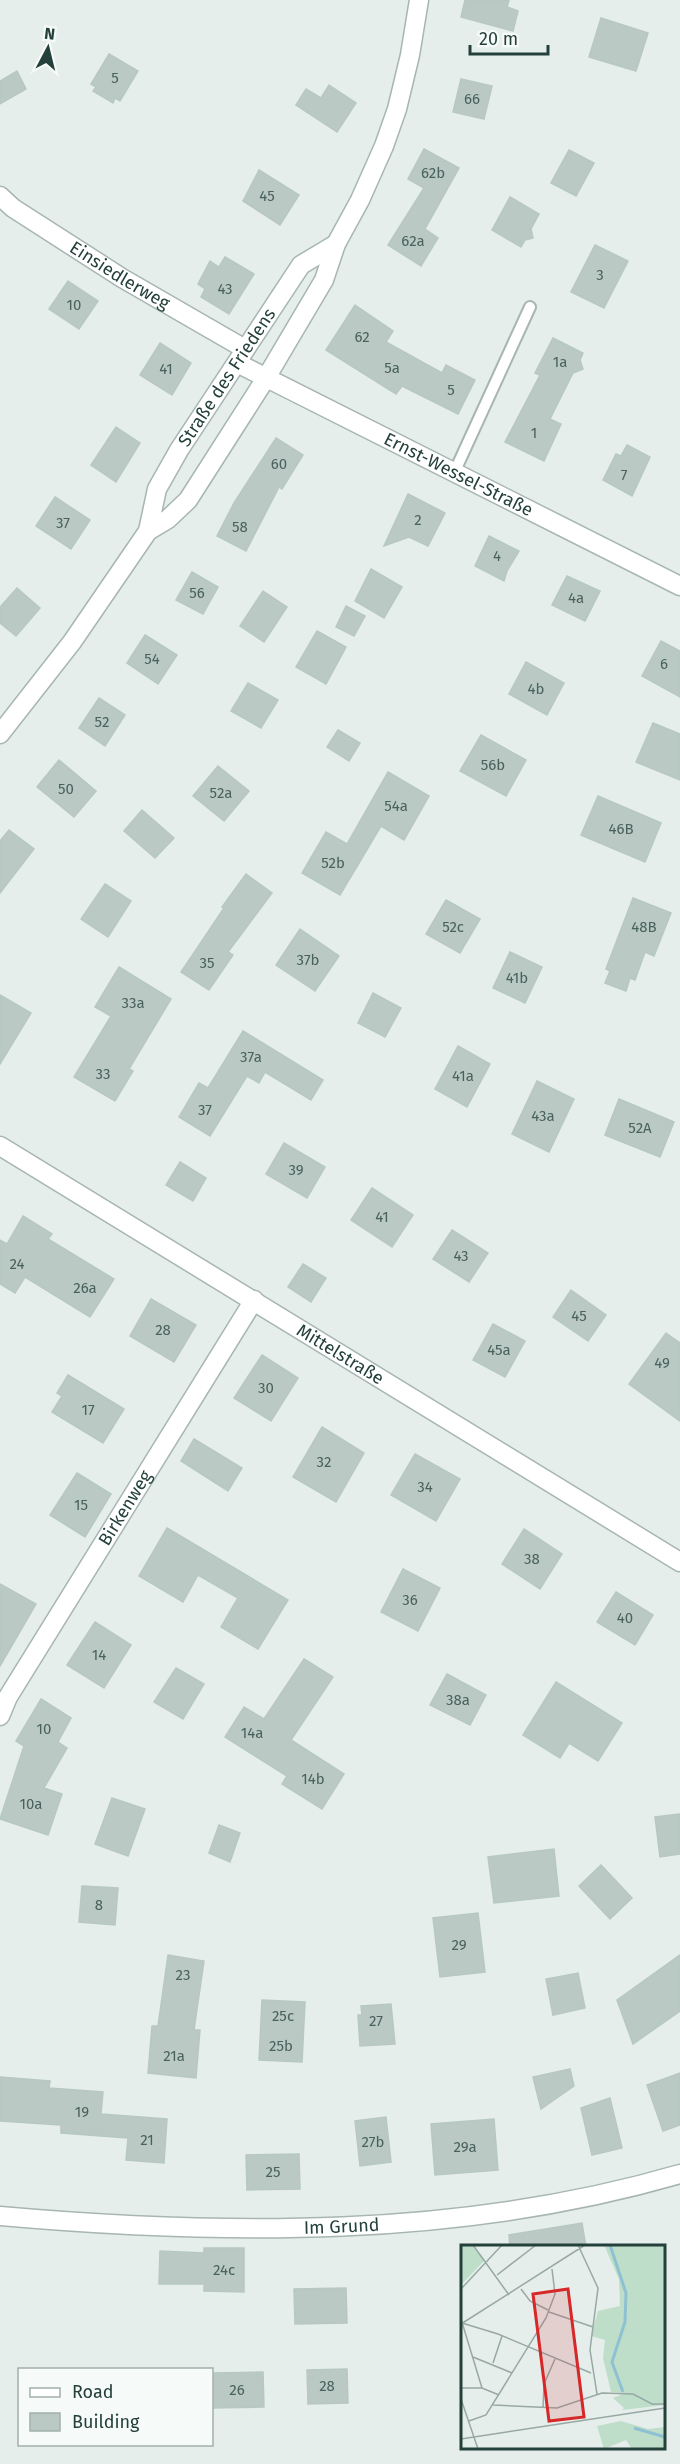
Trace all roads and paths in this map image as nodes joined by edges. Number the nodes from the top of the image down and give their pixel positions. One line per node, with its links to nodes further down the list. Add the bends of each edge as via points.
1 (419, 0): 3 (street, Straße des Friedens, via 397,109 360,200)
2 (0, 196): 5 (street, Einsiedlerweg)
3 (336, 244): 5 (street, Straße des Friedens, via 301,265); 6 (street, Straße des Friedens, via 324,280)
4 (530, 307): 7 (lane)
5 (241, 356): 6 (street, Ernst-Wessel-Straße); 8 (street, Straße des Friedens, via 157,489)
6 (266, 378): 7 (street, Ernst-Wessel-Straße); 8 (street, Straße des Friedens, via 188,500)
7 (454, 473): 9 (street, Ernst-Wessel-Straße)
8 (148, 531): 10 (street, Straße des Friedens, via 72,642)
9 (680, 586)
10 (0, 734)
11 (0, 1146): 12 (street, Mittelstraße)
12 (254, 1300): 13 (street, Mittelstraße); 14 (street, Birkenweg)
13 (680, 1562)
14 (0, 1716)
15 (680, 2174): 16 (street, Im Grund, via 530,2207 383,2224 194,2229)
16 (0, 2216)

